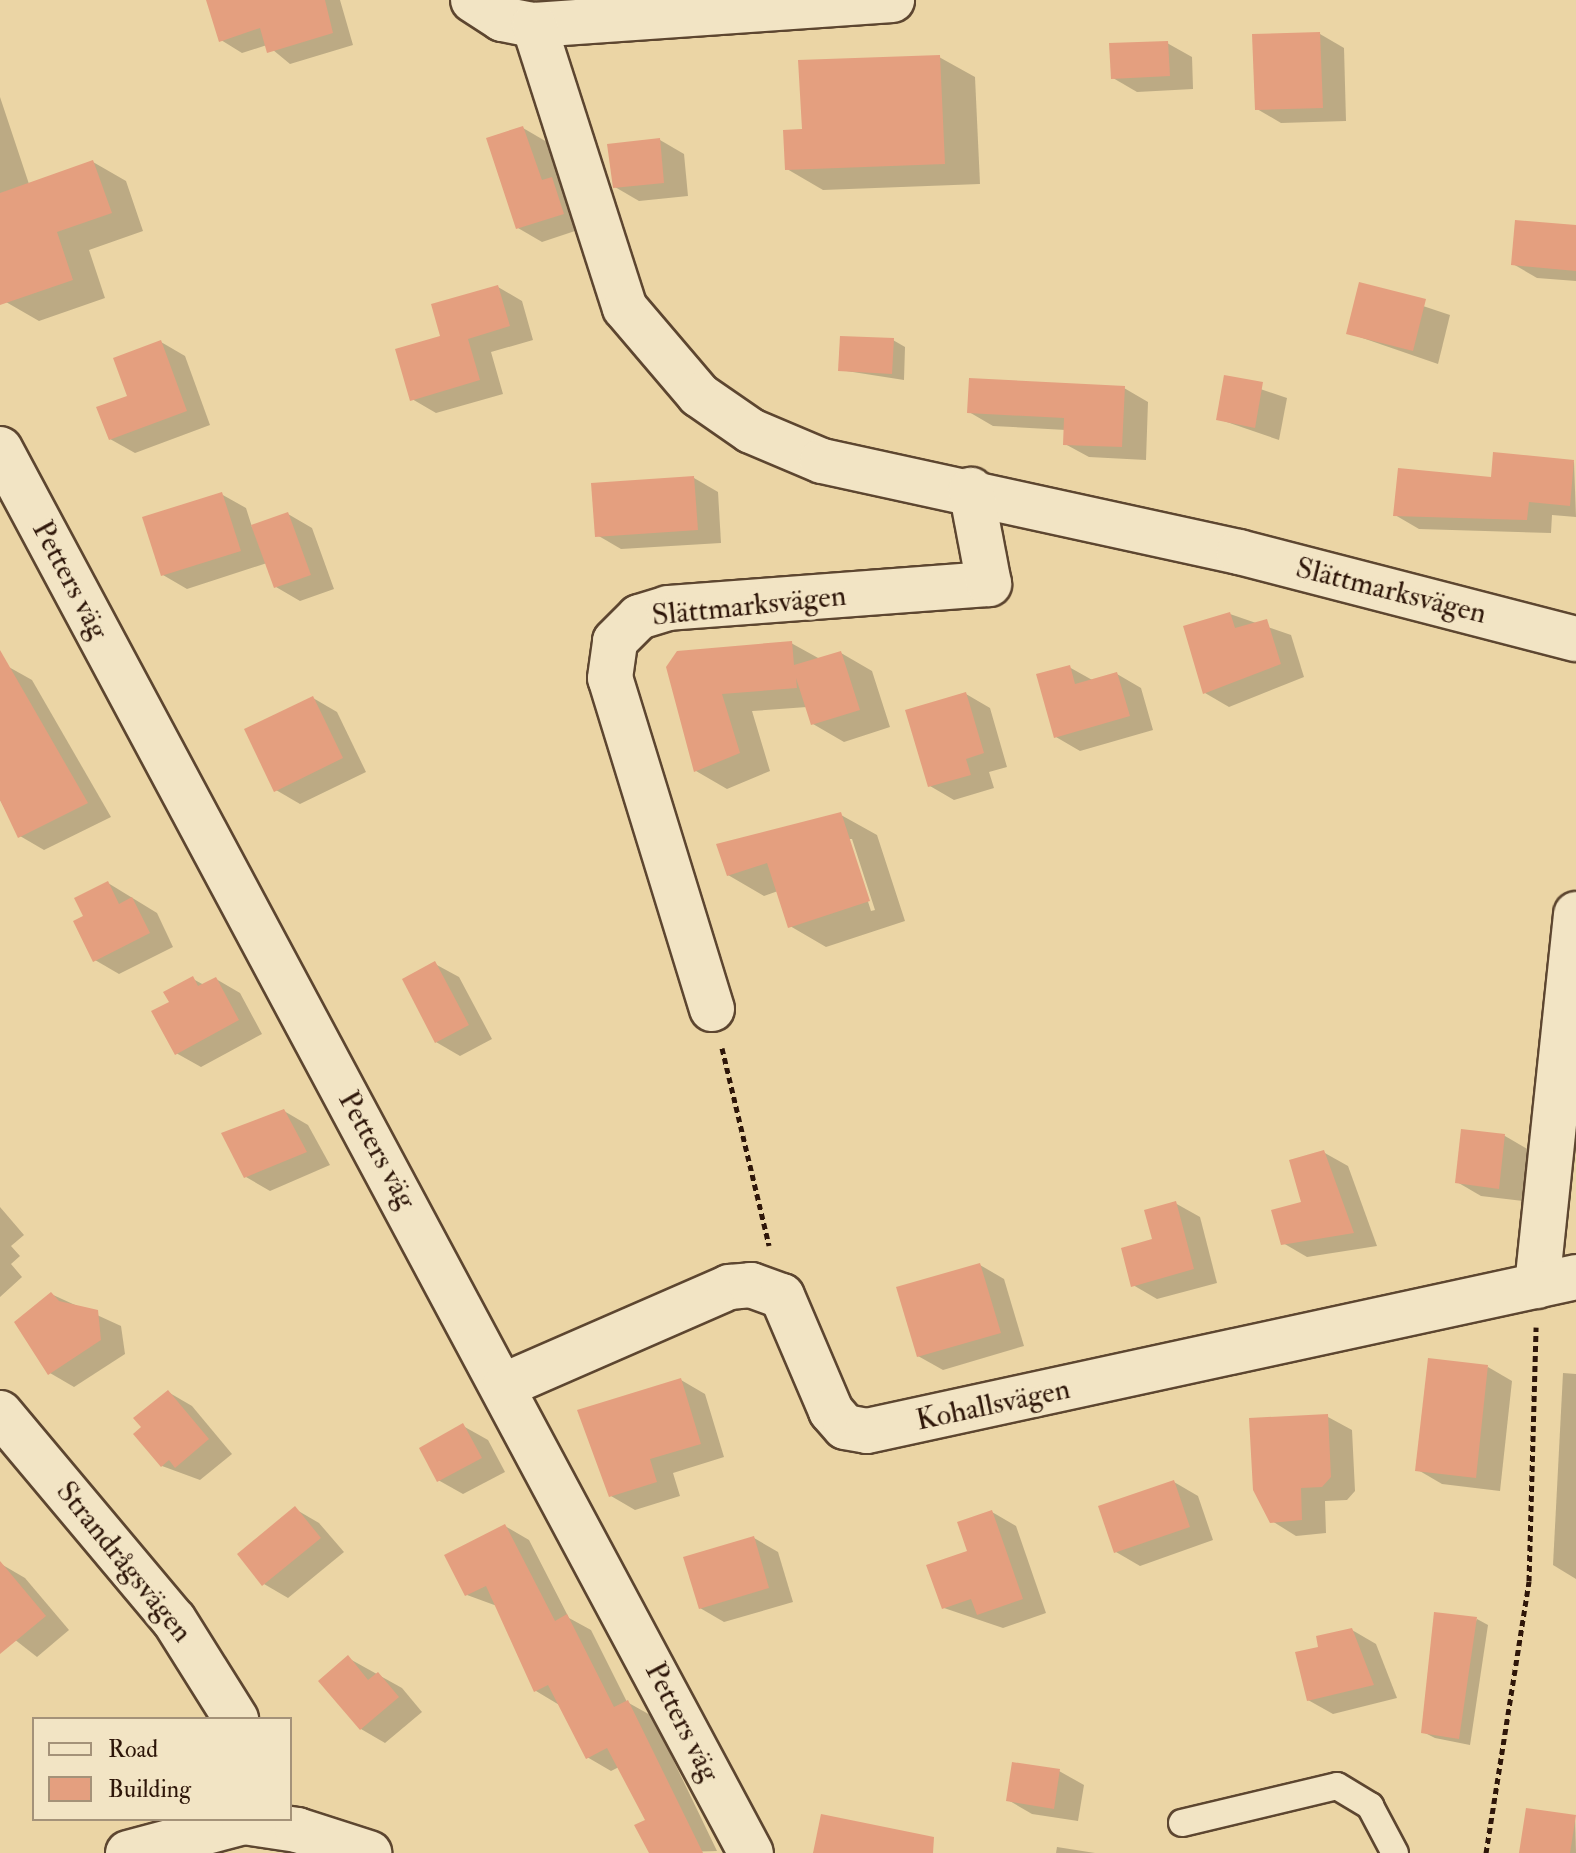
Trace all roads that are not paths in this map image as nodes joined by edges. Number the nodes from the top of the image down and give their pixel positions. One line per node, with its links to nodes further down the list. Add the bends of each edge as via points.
1 (473, 0): 3 (street, via 502,19)
2 (892, 0): 3 (street)
3 (534, 25): 5 (street, Slättmarksvägen, via 625,308 665,362 699,395 781,448)
4 (0, 449): 10 (street, Petters väg)
5 (971, 490): 6 (street, Slättmarksvägen); 8 (street, Slättmarksvägen, via 989,584 668,608 639,617 615,641 610,678)
6 (1576, 639)
7 (1576, 914): 9 (street)
8 (712, 1009)
9 (1557, 1282): 10 (street, Kohallsvägen, via 867,1431 845,1427 831,1411 782,1296 729,1287)
10 (505, 1385): 17 (street, Petters väg)
11 (0, 1413): 12 (street, Strandrågsvägen, via 174,1620)
12 (235, 1717)
13 (244, 1821): 15 (street); 16 (street)
14 (1182, 1823): 18 (lane, via 1337,1786 1370,1806)
15 (128, 1853)
16 (369, 1853)
17 (751, 1853)
18 (1395, 1853)

